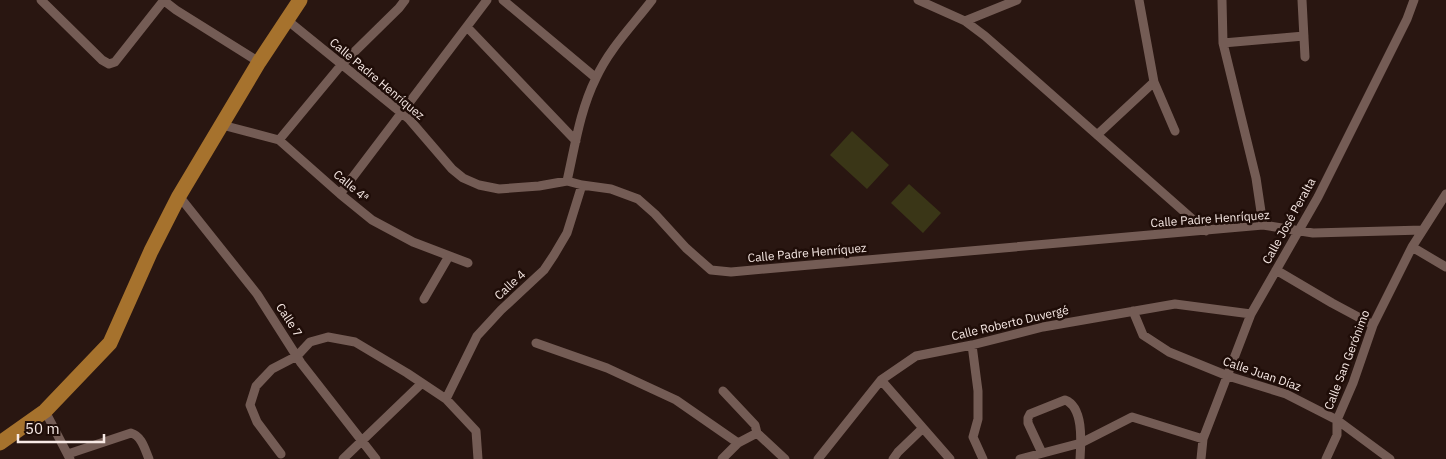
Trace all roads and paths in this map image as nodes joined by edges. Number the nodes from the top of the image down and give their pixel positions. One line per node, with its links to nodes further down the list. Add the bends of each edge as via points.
1 (41, 0): 2 (street, via 109,64 115,62)
2 (164, 0): 20 (street)
3 (300, 0): 14 (main road)
4 (405, 0): 21 (street)
5 (487, 0): 16 (street)
6 (652, 0): 22 (street)
7 (918, 0): 15 (street)
8 (1017, 0): 15 (street)
9 (1139, 0): 23 (street)
10 (1220, 0): 18 (street)
11 (1302, 0): 17 (street)
12 (1414, 0): 36 (street, Calle José Peralta, via 1345,144)
13 (510, 2): 22 (street)
14 (287, 20): 20 (main road); 21 (street, Calle Padre Henríquez)
15 (965, 21): 27 (street)
16 (467, 27): 24 (street); 29 (street)
17 (1304, 36): 18 (street); 19 (street)
18 (1224, 43): 35 (street, via 1256,178)
19 (1305, 57)
20 (259, 62): 25 (main road)
21 (342, 64): 24 (street, Calle Padre Henríquez); 28 (street)
22 (596, 78): 29 (street, via 580,120)
23 (1154, 82): 26 (street); 27 (street)
24 (402, 113): 30 (street, Calle Padre Henríquez, via 452,169 479,185 498,189); 32 (street)
25 (222, 124): 28 (street, Calle 4ª); 34 (main road)
26 (1176, 131)
27 (1097, 135): 38 (street)
28 (279, 140): 32 (street, Calle 4ª)
29 (576, 141): 30 (street)
30 (567, 181): 31 (street, Calle Padre Henríquez)
31 (582, 185): 38 (street, Calle Padre Henríquez, via 612,189 638,199 711,270 731,272); 55 (street, Calle 4, via 567,233 554,255 544,270 477,336)
32 (340, 194): 40 (street, Calle 4ª, via 372,220 413,242)
33 (1446, 194): 37 (street, Calle San Gerónimo)
34 (179, 196): 50 (street, Calle 7, via 257,294); 56 (main road, via 110,343)
35 (1263, 226): 36 (street, Calle Padre Henríquez); 38 (street, Calle Padre Henríquez)
36 (1299, 230): 37 (street, Calle Padre Henríquez); 43 (street, Calle José Peralta)
37 (1423, 230): 39 (street, Calle San Gerónimo)
38 (1206, 231)
39 (1412, 247): 42 (street); 47 (street, Calle San Gerónimo)
40 (449, 256): 41 (street, Calle 4ª); 44 (street)
41 (468, 263)
42 (1446, 267)
43 (1276, 270): 46 (street, Calle José Peralta); 47 (street)
44 (424, 299)
45 (1133, 311): 46 (street, Calle Roberto Duvergé, via 1175,304); 49 (street, Calle Roberto Duvergé, via 1043,326); 51 (street, Calle Juan Díaz, via 1143,335 1169,352)
46 (1251, 314): 51 (street, Calle José Peralta)
47 (1373, 325): 57 (street, Calle San Gerónimo)
48 (536, 343): 63 (street, via 607,368 676,400)
49 (972, 345): 52 (street, Calle Roberto Duvergé, via 916,356); 77 (street, via 978,391 978,419 973,437)
50 (297, 356): 53 (street, via 310,342 328,337 355,342); 61 (street, Calle 7); 66 (street, via 272,369 256,386 250,405 257,422)
51 (1228, 376): 57 (street, Calle Juan Díaz, via 1286,394); 60 (street, Calle José Peralta)
52 (881, 380): 58 (street); 74 (street, Calle Roberto Duvergé)
53 (422, 383): 55 (street); 61 (street)
54 (724, 391): 59 (street, via 755,425)
55 (446, 399): 71 (street, via 476,431)
56 (45, 411): 62 (main road); 67 (street)
57 (1337, 420): 81 (street, Calle San Gerónimo, via 1337,435); 82 (street, Calle Juan Díaz)
58 (923, 428): 75 (street); 76 (street)
59 (757, 433): 63 (street); 73 (street)
60 (1203, 439): 64 (street, via 1132,417); 80 (street, Calle José Peralta)
61 (362, 441): 69 (street); 70 (street, Calle 7)
62 (0, 443)
63 (738, 443): 72 (street)
64 (1081, 443): 65 (street); 65 (street, via 1081,424 1073,406 1065,400 1030,414 1028,418); 79 (street)
65 (1042, 453): 78 (street)
66 (281, 454)
67 (69, 456): 68 (street, via 136,434)
68 (149, 459)
69 (343, 459)
70 (376, 459)
71 (478, 459)
72 (722, 459)
73 (785, 459)
74 (818, 459)
75 (893, 459)
76 (950, 459)
77 (983, 459)
78 (1020, 459)
79 (1080, 459)
80 (1201, 459)
81 (1326, 459)
82 (1390, 459)

